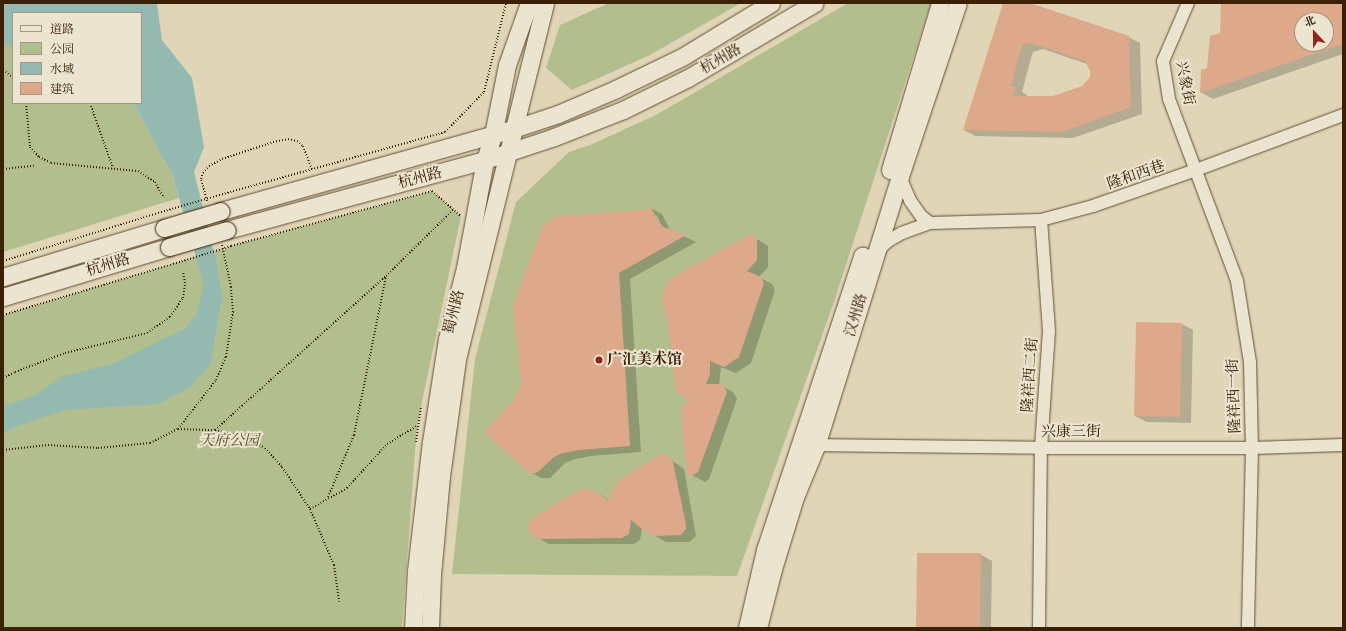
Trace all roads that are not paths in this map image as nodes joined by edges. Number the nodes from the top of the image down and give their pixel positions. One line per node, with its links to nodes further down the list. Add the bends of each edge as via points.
1 (529, 3): 10 (main road, 蜀州路, via 507,65)
2 (545, 3): 9 (main road, 蜀州路)
3 (772, 3): 9 (main road, 杭州路, via 682,57 558,114)
4 (815, 3): 11 (main road, 杭州路, via 695,74 623,110)
5 (940, 3): 20 (main road, 汉州路)
6 (958, 3): 14 (main road, 汉州路)
7 (1188, 3): 13 (street, 兴象街, via 1163,61 1169,99)
8 (1343, 115): 13 (street, 隆和西巷)
9 (513, 129): 10 (main road, 杭州路); 11 (main road, 蜀州路)
10 (493, 135): 12 (main road, 蜀州路); 18 (main road, 杭州路, bridge, via 215,203)
11 (508, 152): 12 (main road, 杭州路); 25 (main road, 蜀州路, via 458,359 440,476)
12 (485, 160): 19 (main road, 杭州路, bridge, via 226,238 170,247); 24 (main road, 蜀州路, via 465,268 447,339 416,571)
13 (1196, 170): 15 (street, 隆和西巷, via 1093,206); 23 (street, 隆祥西一街, via 1237,281 1250,362)
14 (900, 176): 16 (street, via 910,200 921,216); 17 (main road, 汉州路)
15 (1041, 220): 16 (street, 隆和西巷); 22 (street, 隆祥西二街, via 1049,330)
16 (930, 223): 17 (street, 隆和西巷, via 902,233)
17 (875, 253): 20 (main road, 汉州路)
18 (3, 278)
19 (3, 297)
20 (808, 445): 22 (street, 兴康三街); 26 (main road, 汉州路, via 765,550); 27 (main road, 汉州路)
21 (1343, 445): 23 (street, 兴康三街)
22 (1041, 448): 23 (street, 兴康三街); 28 (street, 隆祥西二街)
23 (1252, 448): 29 (street, 隆祥西一街)
24 (413, 628)
25 (430, 628)
26 (747, 628)
27 (758, 628)
28 (1039, 628)
29 (1248, 628)

